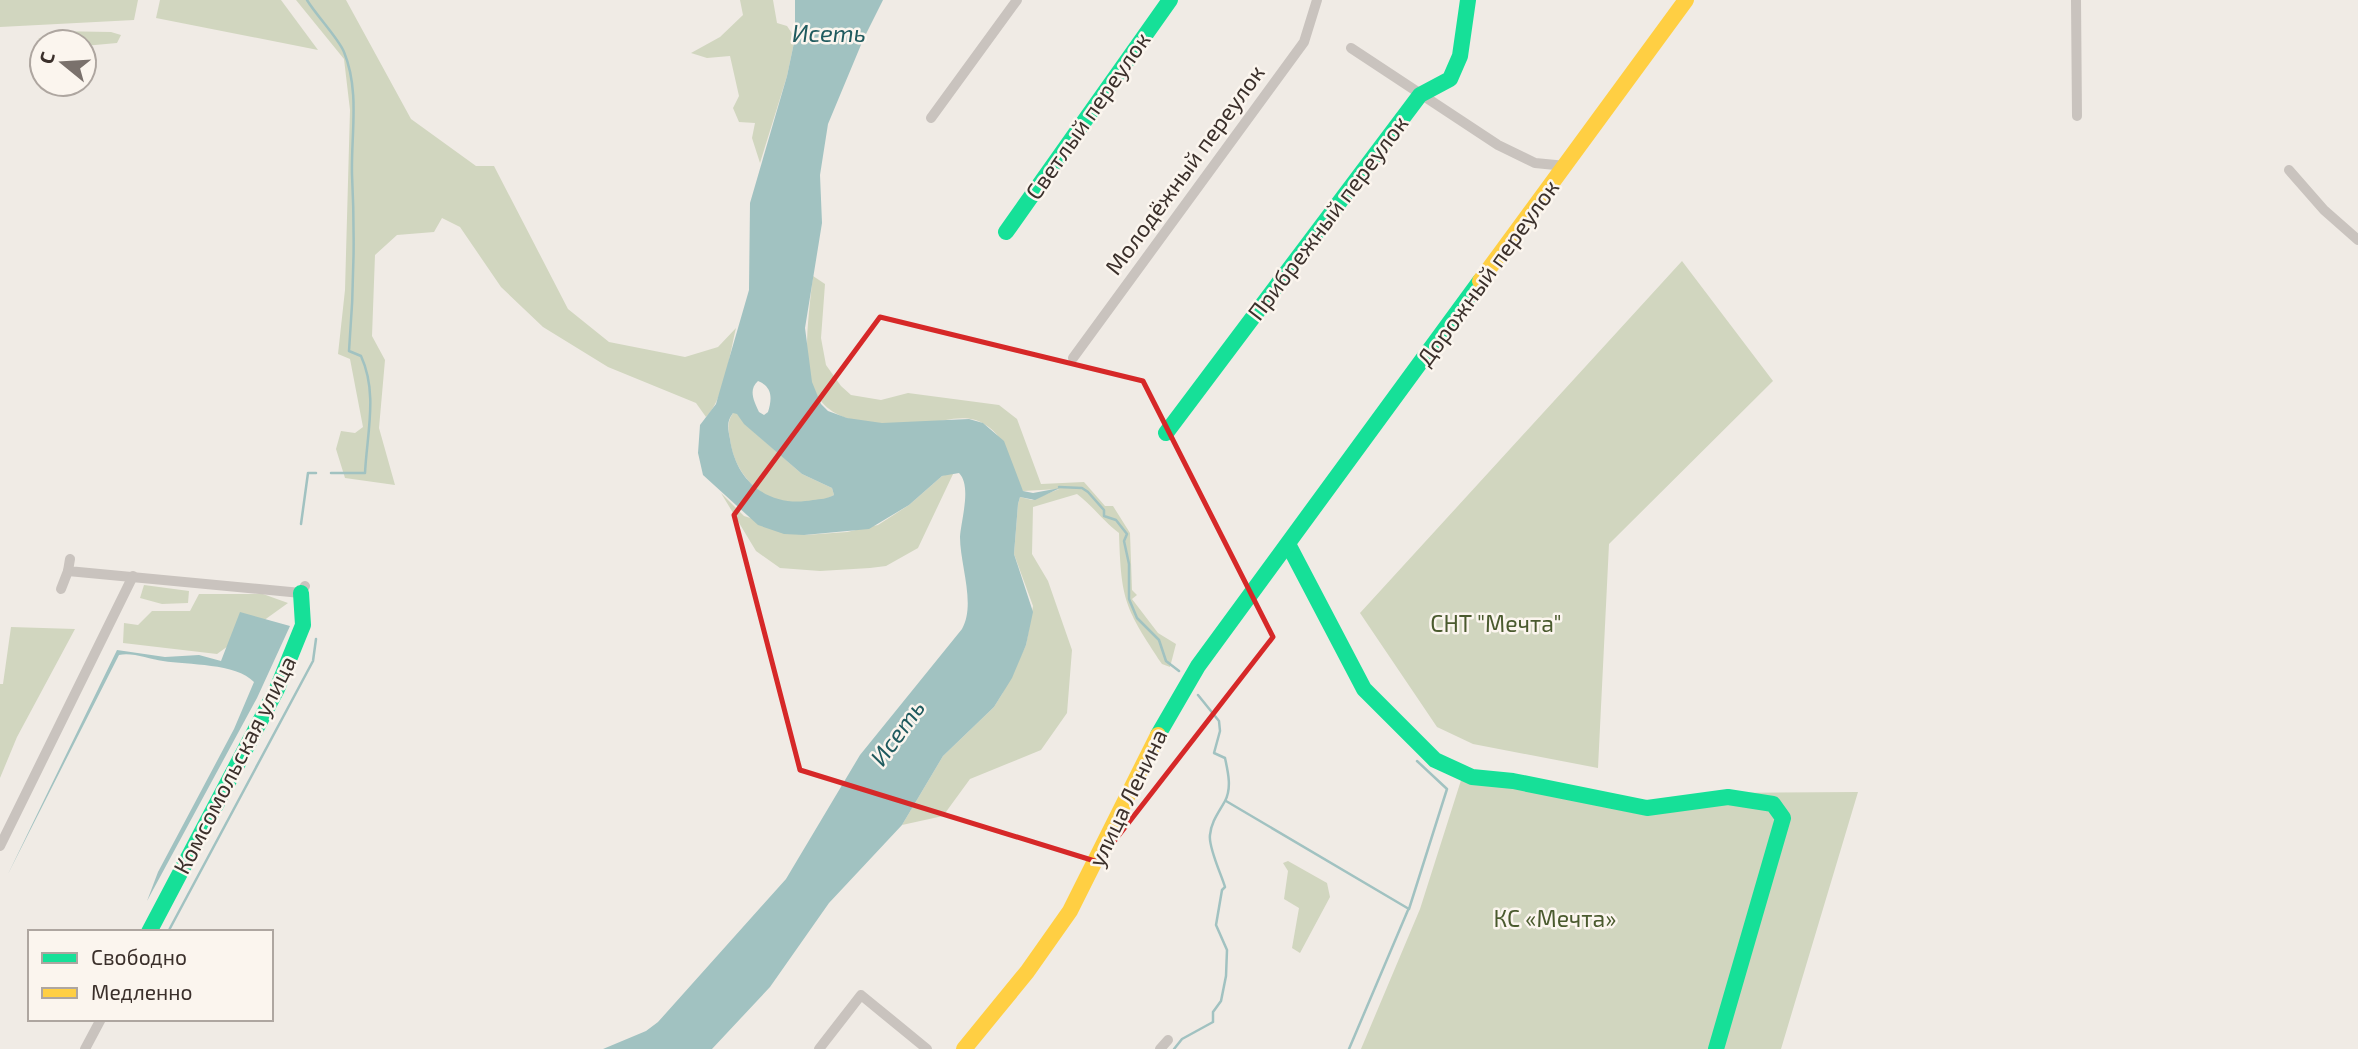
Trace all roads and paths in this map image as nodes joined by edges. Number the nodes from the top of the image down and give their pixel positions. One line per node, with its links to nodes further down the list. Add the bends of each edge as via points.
1 (1017, 0): 10 (street)
2 (1170, 0): 13 (street, Светлый переулок)
3 (1317, 0): 15 (street, Молодёжный переулок, via 1304,42)
4 (1468, 0): 8 (street, Прибрежный переулок, via 1460,56 1450,79)
5 (1686, 0): 11 (street, Дорожный переулок)
6 (2076, 0): 9 (street)
7 (1352, 48): 8 (street)
8 (1420, 95): 11 (street, via 1535,163); 16 (street, Прибрежный переулок)
9 (2077, 116)
10 (931, 118)
11 (1566, 166): 17 (street, Дорожный переулок)
12 (2289, 170): 14 (street)
13 (1006, 232)
14 (2358, 240)
15 (1073, 358)
16 (1166, 433)
17 (1288, 544): 29 (street, улица Ленина, via 1184,686 1062,926); 30 (street, via 1364,689 1435,760 1472,777 1647,808 1728,797 1773,804 1783,818)
18 (70, 559): 19 (street)
19 (68, 571): 20 (street); 21 (street)
20 (133, 576): 22 (street); 23 (street)
21 (61, 589)
22 (303, 590): 24 (street, Комсомольская улица, via 303,625 277,689)
23 (0, 846)
24 (150, 930)
25 (100, 1021): 26 (street)
26 (85, 1049)
27 (819, 1049): 28 (street, via 861,995)
28 (926, 1049)
29 (964, 1049)
30 (1716, 1049)

